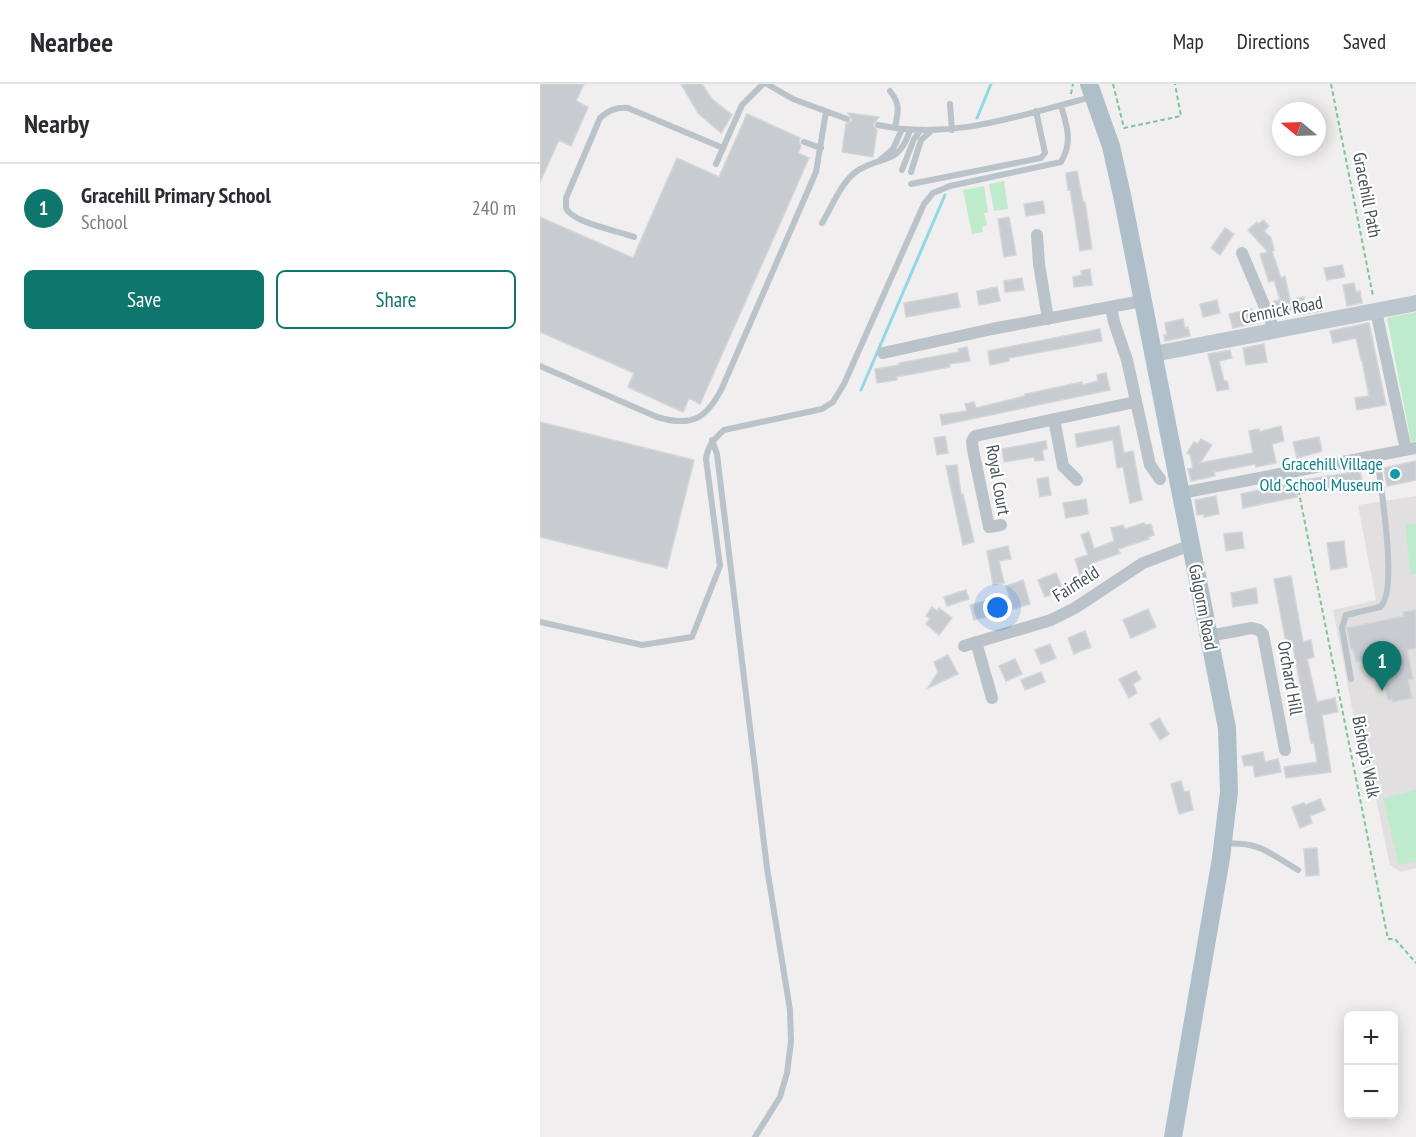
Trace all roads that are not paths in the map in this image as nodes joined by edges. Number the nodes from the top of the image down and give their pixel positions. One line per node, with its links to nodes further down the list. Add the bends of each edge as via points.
1 (765, 84): 7 (lane); 16 (lane, via 742,105)
2 (1091, 87): 5 (lane); 27 (main road, Galgorm Road, via 1111,146)
3 (890, 91): 10 (lane, via 897,100)
4 (950, 104): 13 (lane)
5 (1061, 105): 6 (lane); 38 (lane, via 1069,143 1061,162 950,186 933,194 924,204 833,402 822,408 724,430)
6 (1036, 111): 13 (lane); 22 (lane, via 1045,153 1041,158)
7 (826, 112): 8 (lane); 17 (lane)
8 (847, 118)
9 (878, 125): 10 (lane)
10 (899, 129): 11 (lane); 18 (lane, via 893,149)
11 (910, 130): 12 (lane); 18 (lane, via 901,150 888,160)
12 (920, 130): 14 (lane); 20 (lane)
13 (952, 130): 14 (lane)
14 (931, 131): 21 (lane, via 921,140)
15 (804, 142): 17 (lane)
16 (723, 148): 19 (lane); 25 (lane, via 628,108 608,111 600,118 566,198 566,208 572,215 605,230)
17 (820, 148): 35 (lane, via 816,172 774,272 722,388 705,414 675,422 657,417)
18 (874, 163): 23 (lane, via 848,180)
19 (716, 164)
20 (902, 170)
21 (911, 172)
22 (911, 184)
23 (822, 223)
24 (1037, 235): 31 (street)
25 (634, 237)
26 (1242, 253): 32 (street)
27 (1142, 301): 29 (street); 34 (main road, Galgorm Road)
28 (1416, 303): 30 (street, Cennick Road)
29 (1111, 307): 31 (street); 36 (street)
30 (1376, 311): 32 (street, Cennick Road); 39 (street)
31 (1048, 319): 33 (street)
32 (1275, 331): 34 (street, Cennick Road)
33 (884, 353)
34 (1154, 354): 43 (main road, Galgorm Road)
35 (540, 366)
36 (1135, 402): 37 (street, Royal Court); 41 (street, via 1150,465)
37 (1054, 419): 42 (street, via 1063,466); 44 (street, Royal Court, via 973,438 989,527)
38 (712, 440): 46 (lane, via 706,459 720,566 692,637 642,645); 53 (lane, via 717,454 767,868 790,1010 787,1073 780,1097)
39 (1411, 449): 40 (street)
40 (1377, 456): 43 (street); 48 (lane, via 1389,569 1387,598 1380,607 1346,615 1343,621)
41 (1160, 479)
42 (1077, 480)
43 (1181, 493): 45 (main road, Galgorm Road)
44 (1001, 525)
45 (1191, 545): 47 (main road, Galgorm Road); 49 (street, Fairfield, via 1143,563 1051,620 970,644)
46 (540, 622)
47 (1209, 636): 50 (street, Orchard Hill, via 1252,628 1263,634); 51 (main road, Galgorm Road, via 1227,728 1229,792)
48 (1351, 679)
49 (992, 698)
50 (1285, 750)
51 (1223, 844): 52 (lane, via 1241,843 1268,850); 54 (main road, Galgorm Road)
52 (1298, 870)
53 (755, 1137)
54 (1173, 1137)

